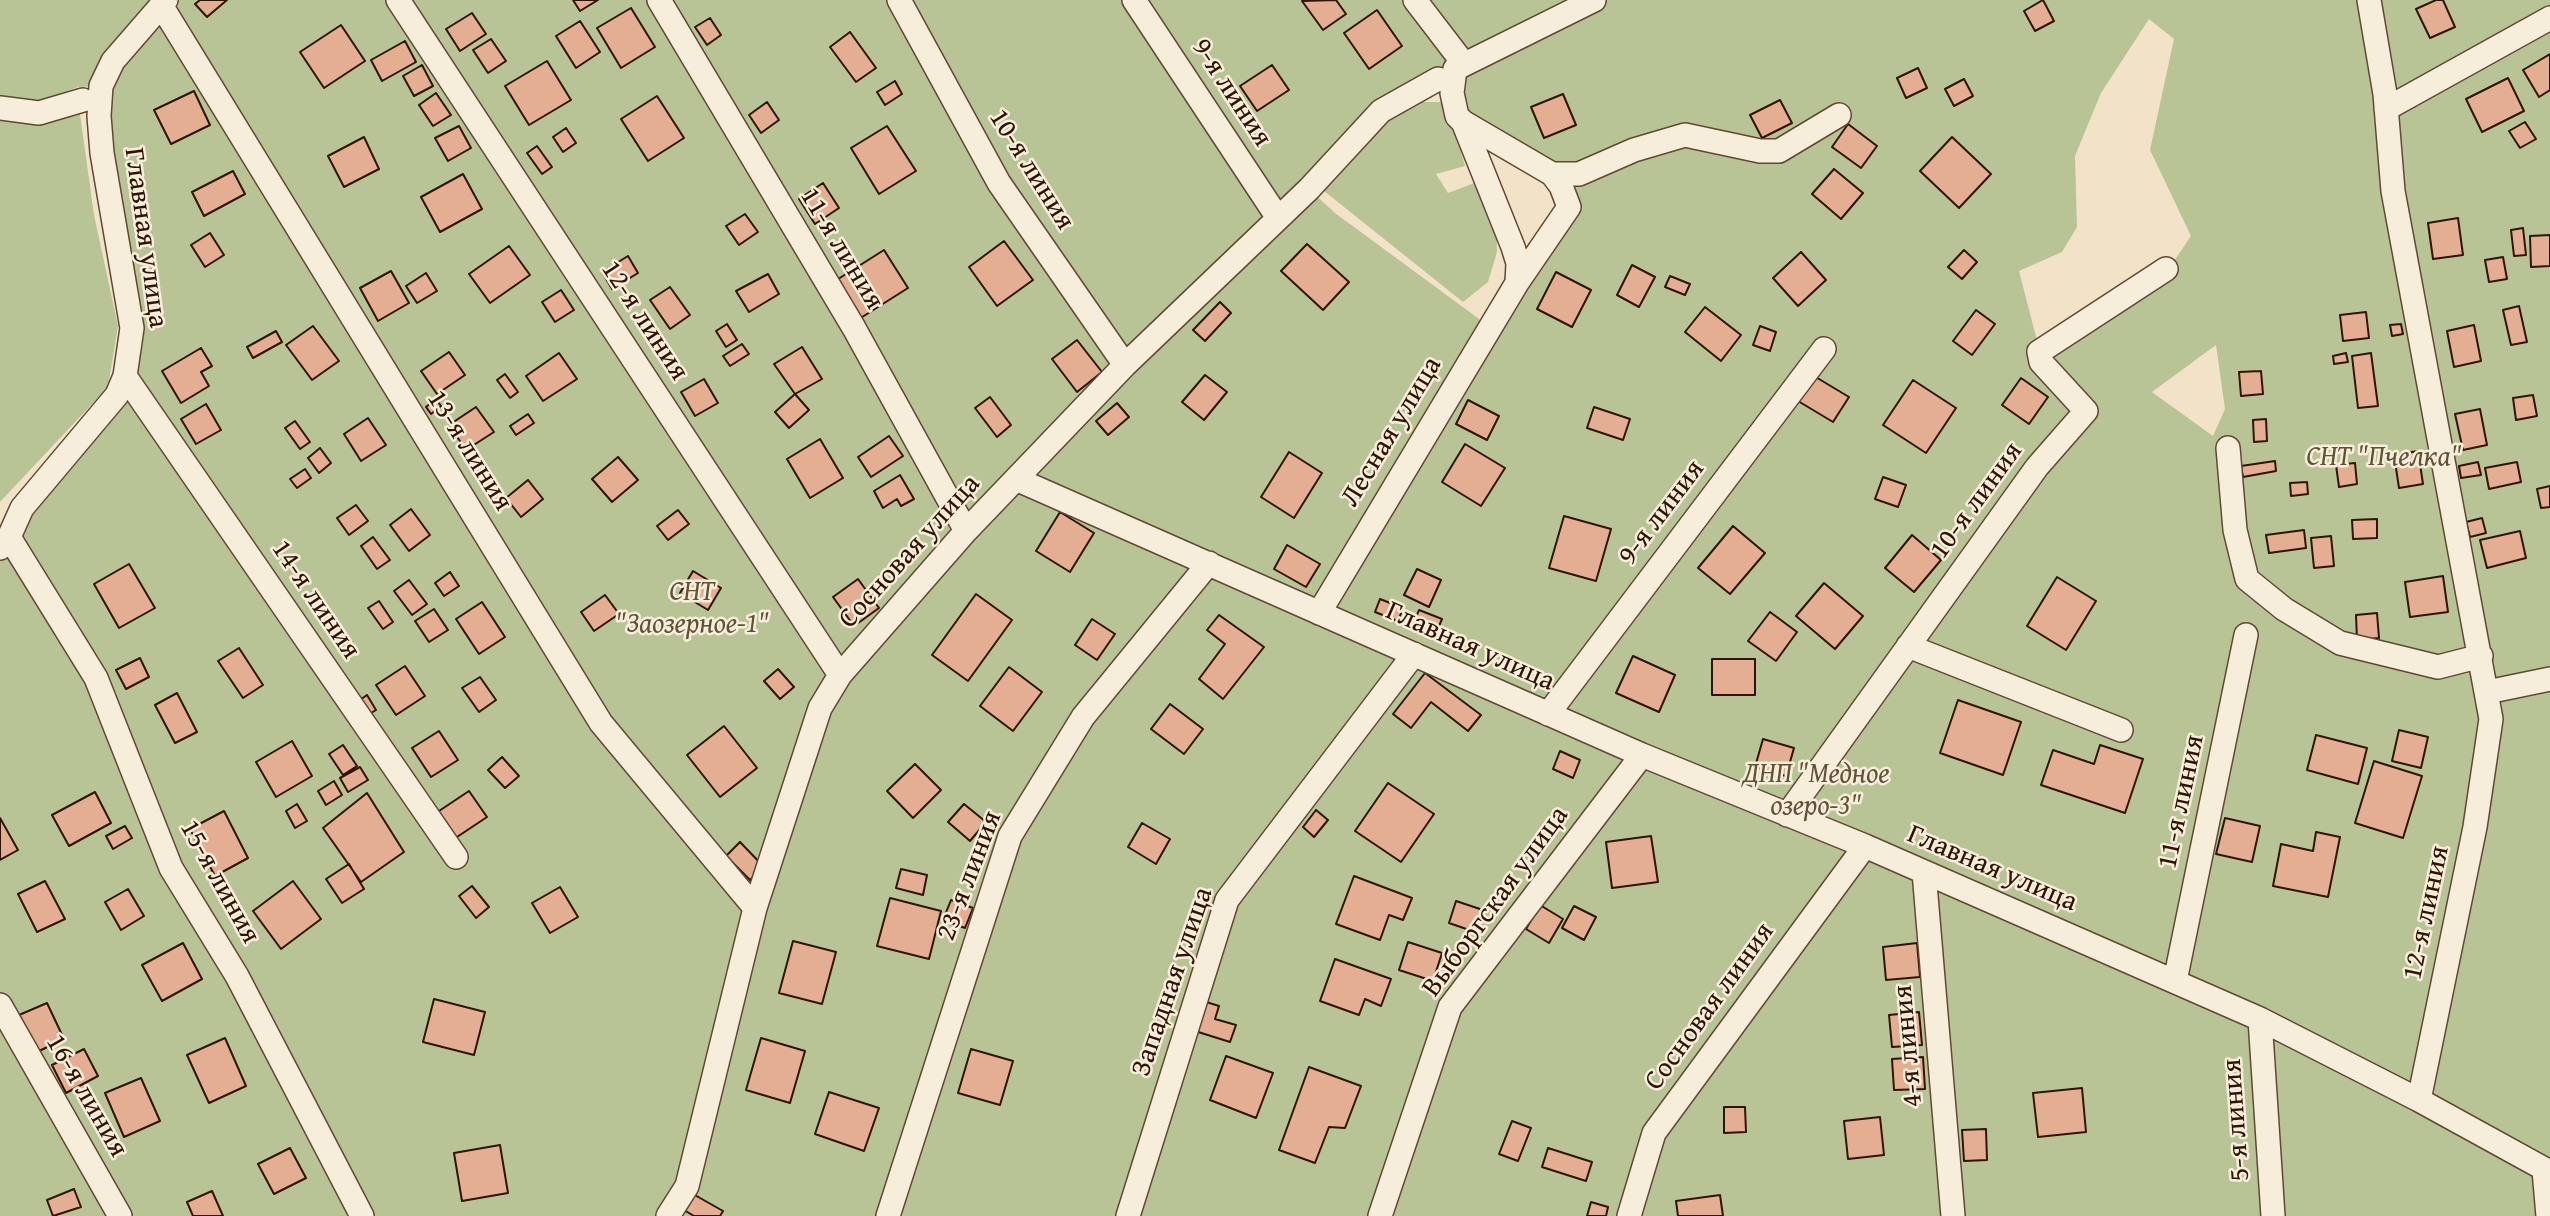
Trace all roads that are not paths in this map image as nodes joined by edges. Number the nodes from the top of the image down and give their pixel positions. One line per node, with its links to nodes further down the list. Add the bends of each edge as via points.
1 (398, 0): 33 (street, 12-я линия)
2 (659, 0): 25 (street, 11-я линия, via 854,328)
3 (899, 0): 21 (street, 10-я линия, via 999,183)
4 (1134, 0): 17 (street, 9-я линия)
5 (1415, 0): 10 (street)
6 (1594, 0): 10 (street, Сосновая улица)
7 (2369, 0): 13 (street, 12-я линия)
8 (163, 3): 22 (street, Главная улица, via 113,61 102,86 99,116 132,328); 43 (street, 13-я линия, via 601,723)
9 (2550, 18): 13 (street)
10 (1452, 71): 15 (street, via 1452,93); 17 (street, Сосновая улица, via 1381,111)
11 (83, 100): 12 (street, via 39,113)
12 (0, 108)
13 (2386, 109): 32 (street, 12-я линия, via 2393,191)
14 (1839, 116): 16 (street, via 1779,152 1685,135 1634,150 1579,174)
15 (1463, 122): 16 (street); 19 (street, via 1513,247)
16 (1552, 174): 19 (street, Лесная улица, via 1569,207)
17 (1278, 218): 21 (street, Сосновая улица)
18 (2166, 269): 30 (street, 10-я линия, via 2039,352 2041,362 2086,411 2038,467)
19 (1517, 283): 28 (street, Лесная улица)
20 (1824, 349): 36 (street, 9-я линия)
21 (1125, 365): 24 (street, Сосновая улица)
22 (125, 376): 26 (street, Главная улица, via 117,394 22,508); 41 (street, 14-я линия)
23 (2228, 448): 32 (street, via 2235,530 2248,579 2284,609 2340,643 2438,667)
24 (1016, 479): 25 (street, Сосновая улица); 27 (street, Главная улица)
25 (966, 531): 33 (street, Сосновая улица)
26 (5, 542): 51 (street, 15-я линия, via 96,678 171,868 237,976)
27 (1209, 563): 28 (street, Главная улица); 53 (street, 23-я линия, via 1083,717 1010,836)
28 (1319, 613): 31 (street, Главная улица)
29 (2246, 635): 44 (street, 11-я линия)
30 (1908, 646): 37 (street); 39 (street, 10-я линия)
31 (1414, 654): 36 (street, Главная улица); 54 (street, Западная улица, via 1227,900)
32 (2481, 656): 35 (street, 12-я линия)
33 (840, 675): 43 (street, Сосновая улица, via 820,708)
34 (2550, 679): 35 (street)
35 (2487, 692): 47 (street, 12-я линия, via 2491,737)
36 (1548, 713): 38 (street, Главная улица)
37 (2121, 730)
38 (1642, 755): 39 (street, Главная улица); 55 (street, Выборгская улица, via 1450,1007)
39 (1787, 815): 40 (street, Главная улица)
40 (1865, 846): 42 (street, Главная улица); 49 (street, Сосновая линия, via 1654,1133)
41 (456, 858)
42 (1923, 872): 44 (street, Главная улица); 56 (street, 4-я линия)
43 (755, 908): 52 (street, Сосновая улица, via 687,1186)
44 (2175, 981): 46 (street, Главная улица)
45 (0, 1005): 50 (street, 16-я линия)
46 (2260, 1019): 47 (street, Главная улица); 57 (street, 5-я линия)
47 (2419, 1100): 48 (street, Главная улица)
48 (2547, 1171): 58 (street)
49 (1633, 1212)
50 (120, 1216)
51 (362, 1216)
52 (668, 1216)
53 (888, 1216)
54 (1128, 1216)
55 (1380, 1216)
56 (1953, 1216)
57 (2273, 1216)
58 (2548, 1216)

